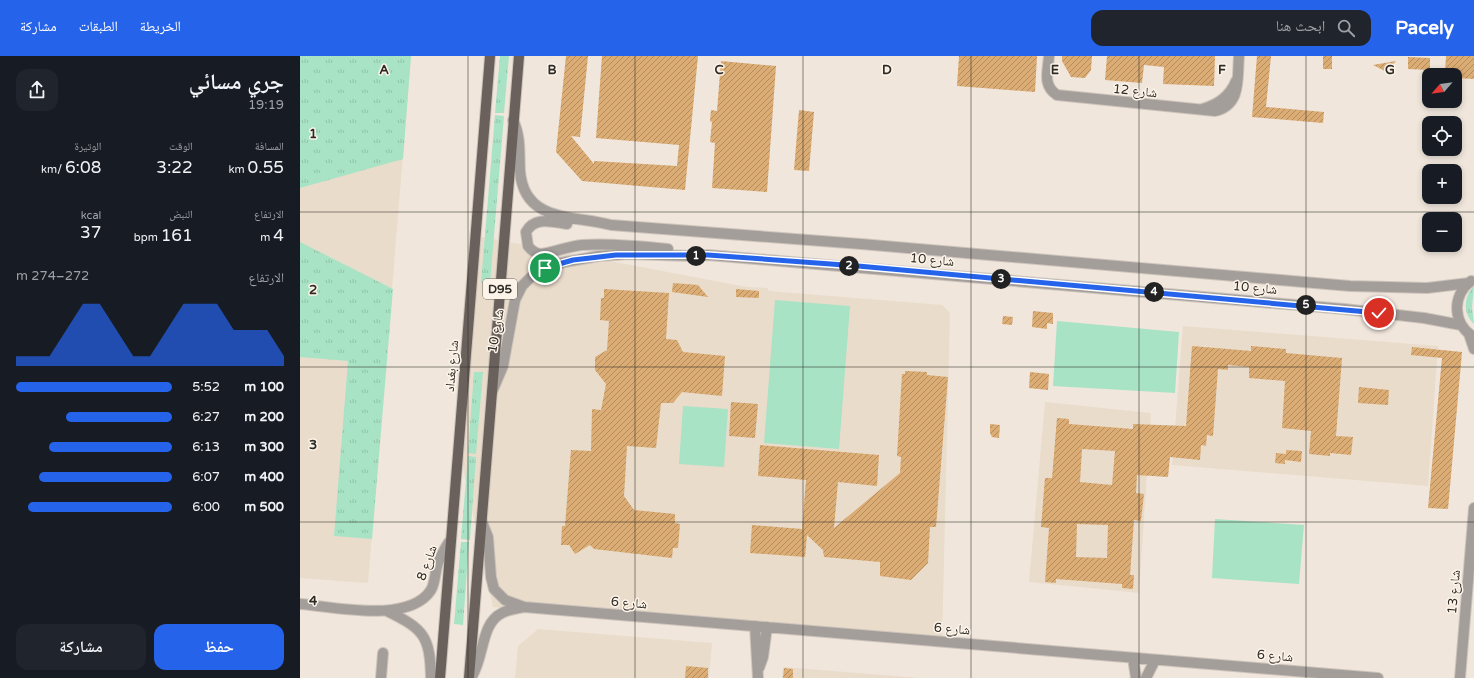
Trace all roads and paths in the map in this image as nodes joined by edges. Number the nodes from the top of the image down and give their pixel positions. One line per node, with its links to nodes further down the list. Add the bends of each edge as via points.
1 (490, 56): 15 (main road, شارع بغداد / D95)
2 (519, 56): 5 (main road, D95)
3 (1239, 56): 4 (street, شارع 12, via 1237,78 1231,90 1223,99 1200,110 1068,97 1050,75)
4 (1048, 60)
5 (513, 120): 6 (street, شارع 10, via 520,141 521,178 532,200 544,211 552,214); 12 (main road, D95)
6 (611, 224): 7 (street, via 594,226 536,222 526,232 526,241 530,249 538,254 574,246 611,245 684,250); 8 (street, شارع 10, via 1350,286 1427,288)
7 (708, 255): 9 (street, شارع 10, via 1344,309); 12 (street, شارع 10, via 599,256 565,262 538,271 527,281 516,300 503,366)
8 (1471, 281): 9 (street, via 1458,299 1457,313)
9 (1461, 325): 10 (street)
10 (1471, 335): 11 (street)
11 (1474, 349)
12 (491, 396): 14 (main road, D95)
13 (1474, 508): 32 (street, شارع 13)
14 (482, 522): 17 (street, شارع 6, via 488,537 494,589 505,600); 28 (main road, D95)
15 (449, 542): 18 (street, شارع 8, via 440,558 428,594 412,606); 27 (main road, شارع بغداد / D95)
16 (300, 604): 18 (street, شارع 8)
17 (524, 607): 19 (street, شارع 6); 28 (street, شارع 6, via 505,611 492,621 486,631 480,659)
18 (387, 611): 26 (street, شارع 8, via 409,621 422,635 430,653)
19 (755, 626): 20 (street, شارع 6); 24 (street)
20 (767, 627): 22 (street, شارع 6); 24 (street)
21 (383, 653): 25 (street)
22 (1133, 658): 23 (street, شارع 6); 29 (street)
23 (1155, 660): 30 (street); 31 (street, شارع 6)
24 (759, 673)
25 (381, 678)
26 (431, 678)
27 (440, 678)
28 (470, 678)
29 (1136, 678)
30 (1146, 678)
31 (1378, 678)
32 (1460, 678)

